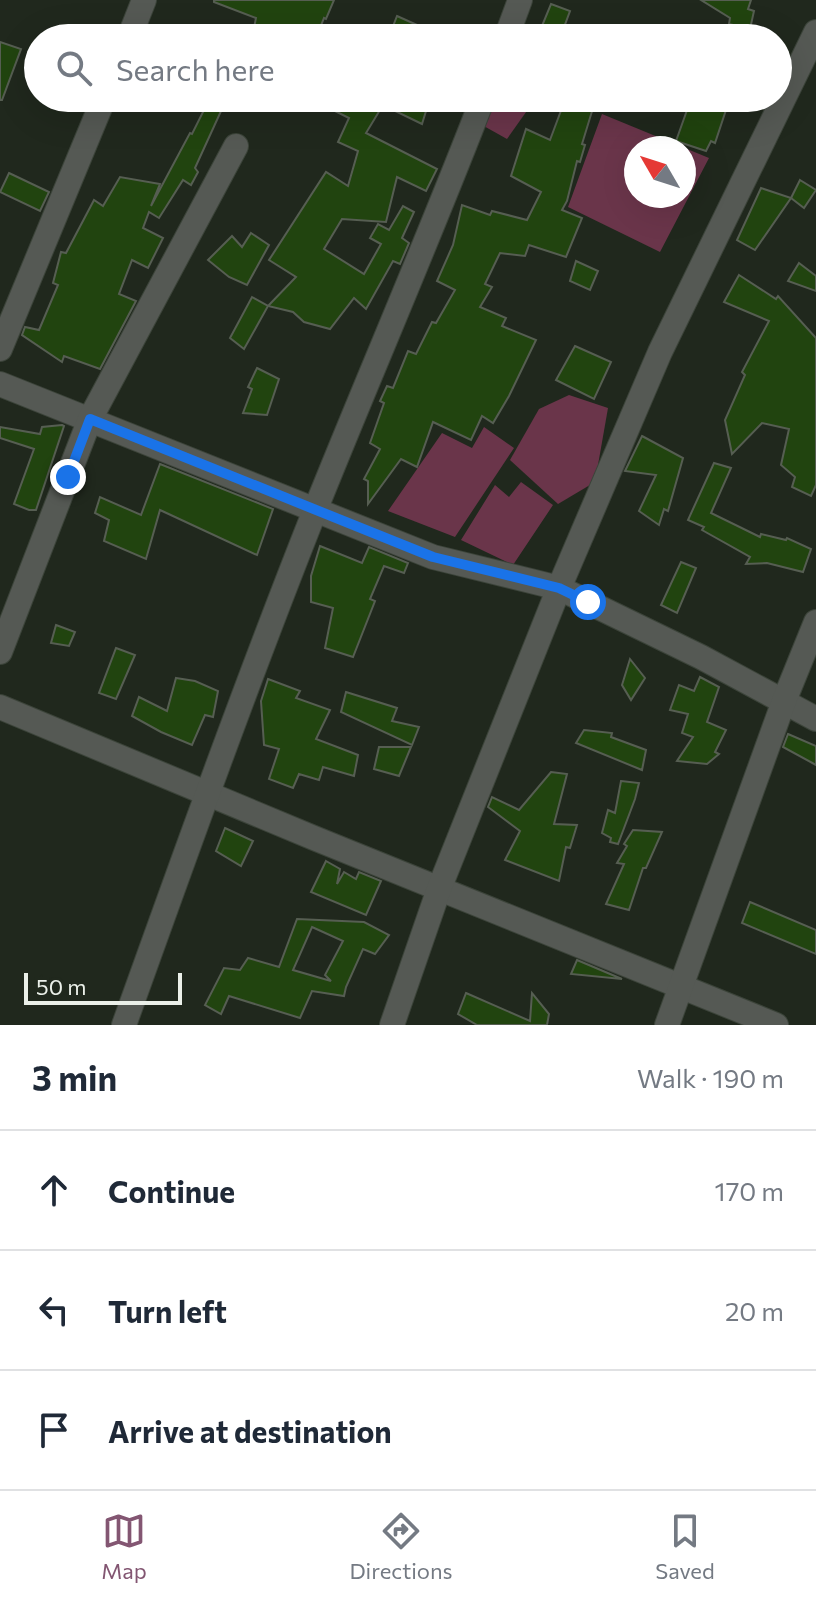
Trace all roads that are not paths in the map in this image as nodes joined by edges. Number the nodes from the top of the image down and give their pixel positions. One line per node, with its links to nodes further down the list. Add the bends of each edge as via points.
1 (144, 0): 3 (street)
2 (520, 0): 4 (street)
3 (135, 24)
4 (511, 24)
5 (816, 32): 6 (street)
6 (792, 81)
7 (98, 112): 11 (street)
8 (477, 112): 14 (street)
9 (777, 112): 15 (street, via 660,352)
10 (236, 146): 13 (street)
11 (0, 349)
12 (0, 384): 13 (street)
13 (90, 419): 14 (street); 17 (street)
14 (316, 510): 15 (street, via 433,557); 21 (street)
15 (559, 588): 18 (street); 22 (street)
16 (816, 622): 18 (street)
17 (0, 652)
18 (784, 701): 20 (street); 23 (street)
19 (0, 707): 21 (street)
20 (816, 719)
21 (207, 793): 22 (street); 24 (street)
22 (439, 889): 23 (street); 25 (street)
23 (680, 987): 26 (street); 27 (street)
24 (124, 1025)
25 (392, 1025)
26 (667, 1025)
27 (776, 1025)

